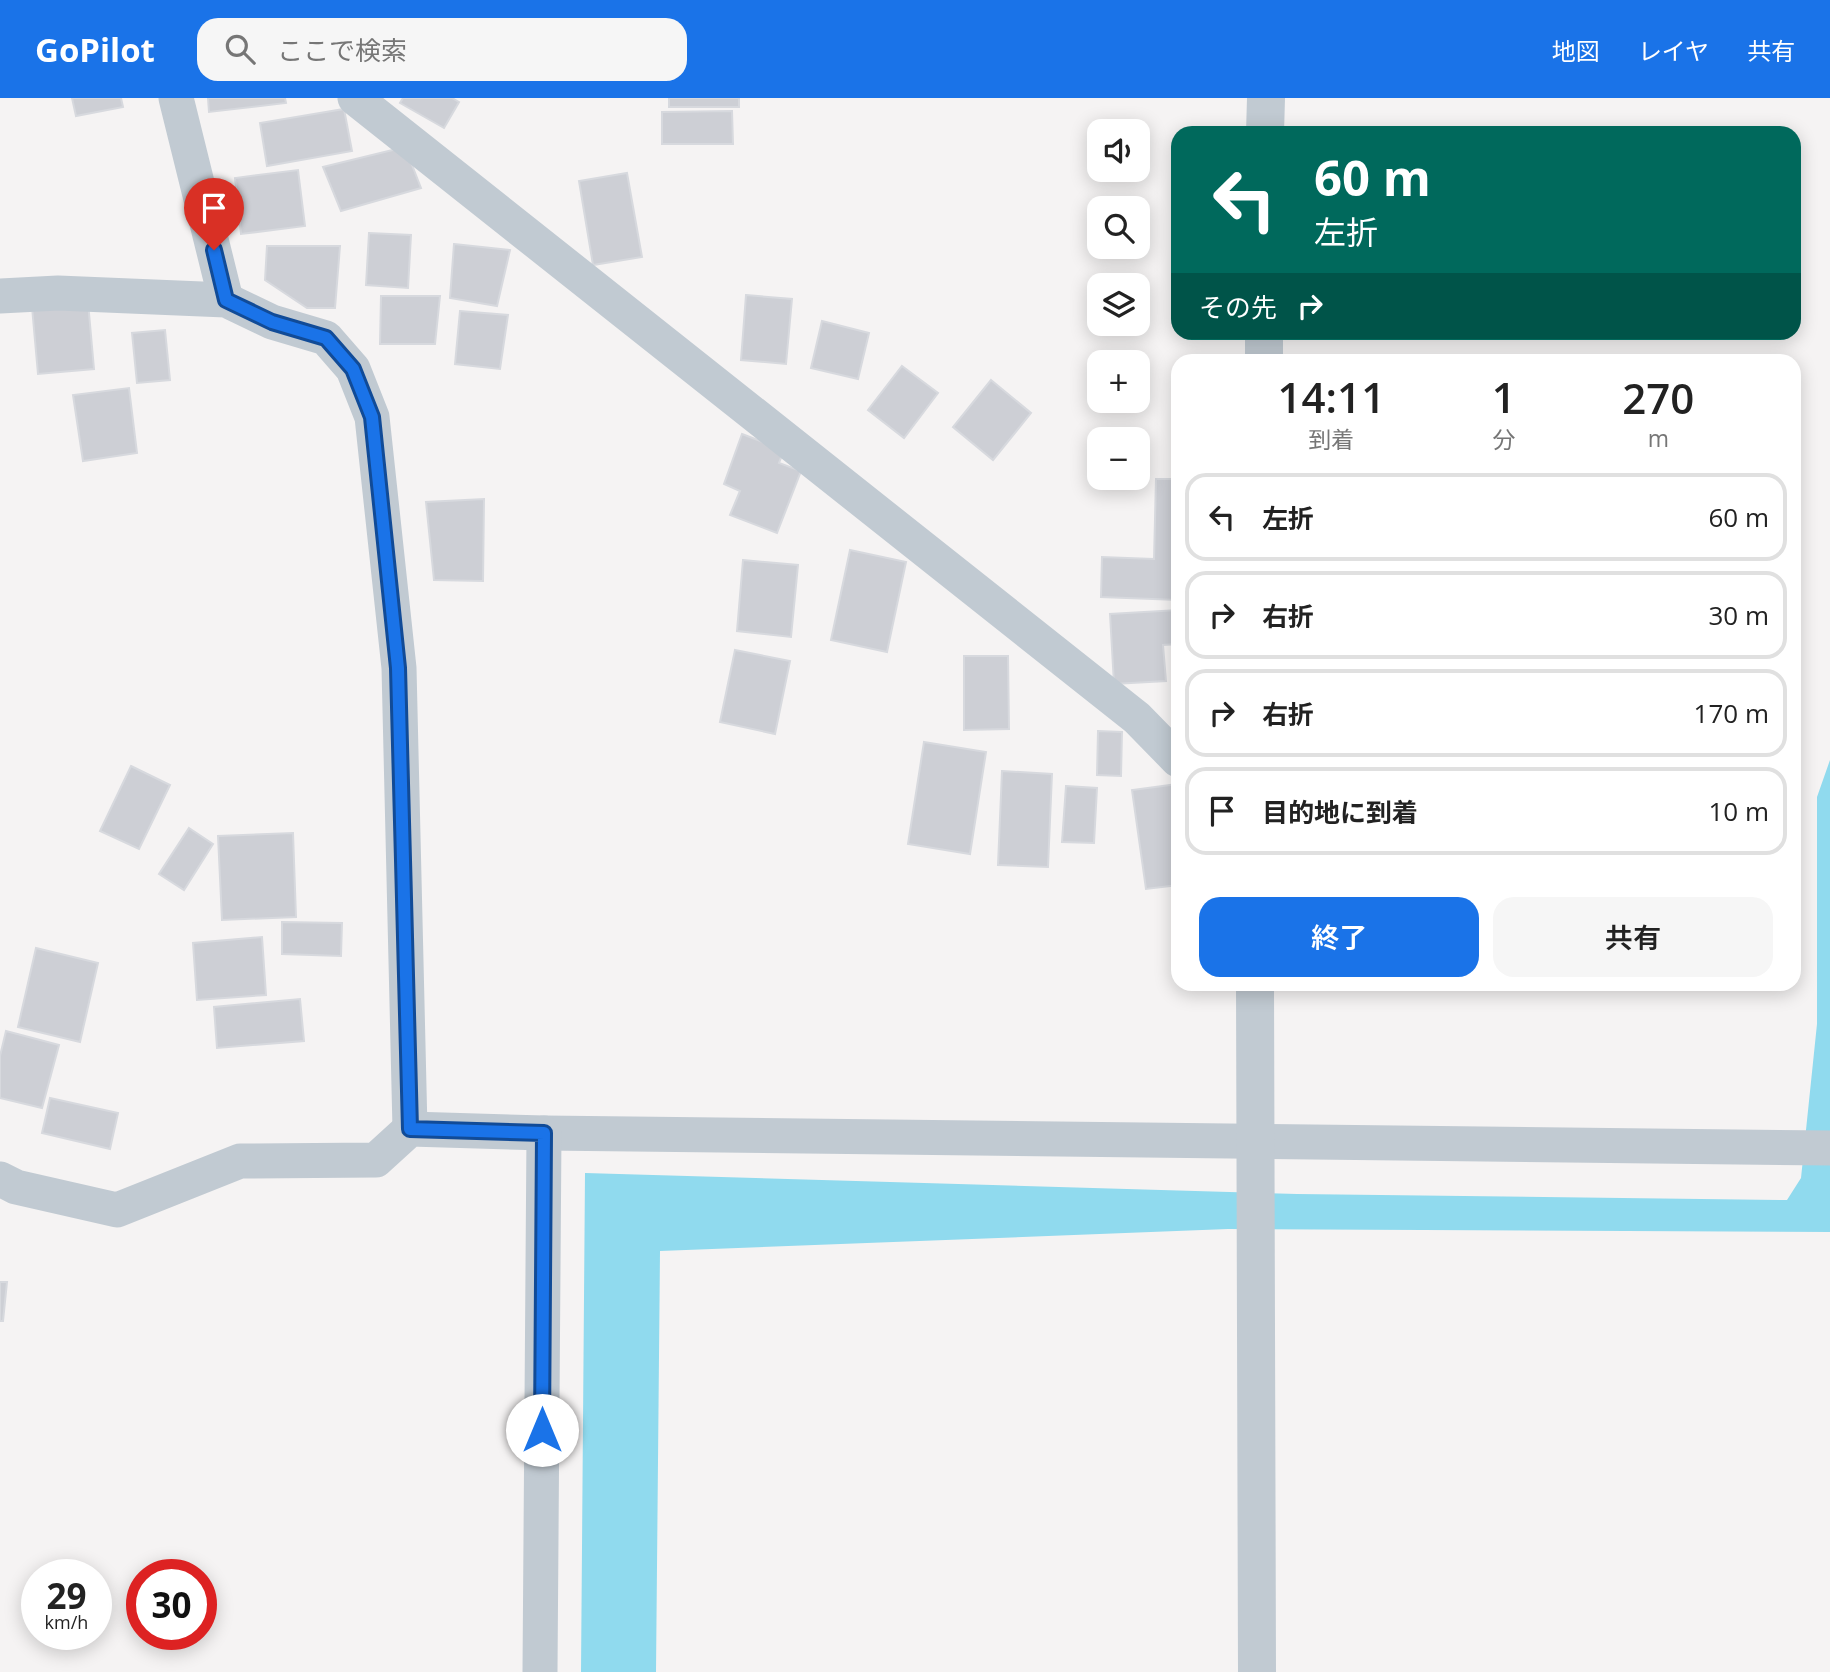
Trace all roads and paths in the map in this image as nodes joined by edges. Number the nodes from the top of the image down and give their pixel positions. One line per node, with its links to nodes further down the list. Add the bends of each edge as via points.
1 (176, 98): 6 (street)
2 (355, 98): 7 (street, via 1137,718)
3 (1266, 98): 4 (street)
4 (1265, 126)
5 (0, 296): 6 (street, via 58,293)
6 (226, 300): 9 (street, via 272,322 326,338 353,369 372,417 398,668)
7 (1171, 753)
8 (1255, 991): 11 (street)
9 (410, 1129): 10 (street); 13 (street, via 376,1160 240,1161 117,1210 16,1187)
10 (544, 1133): 11 (street); 14 (street)
11 (1258, 1142): 12 (street); 15 (street)
12 (1830, 1148)
13 (0, 1179)
14 (540, 1672)
15 (1257, 1672)

